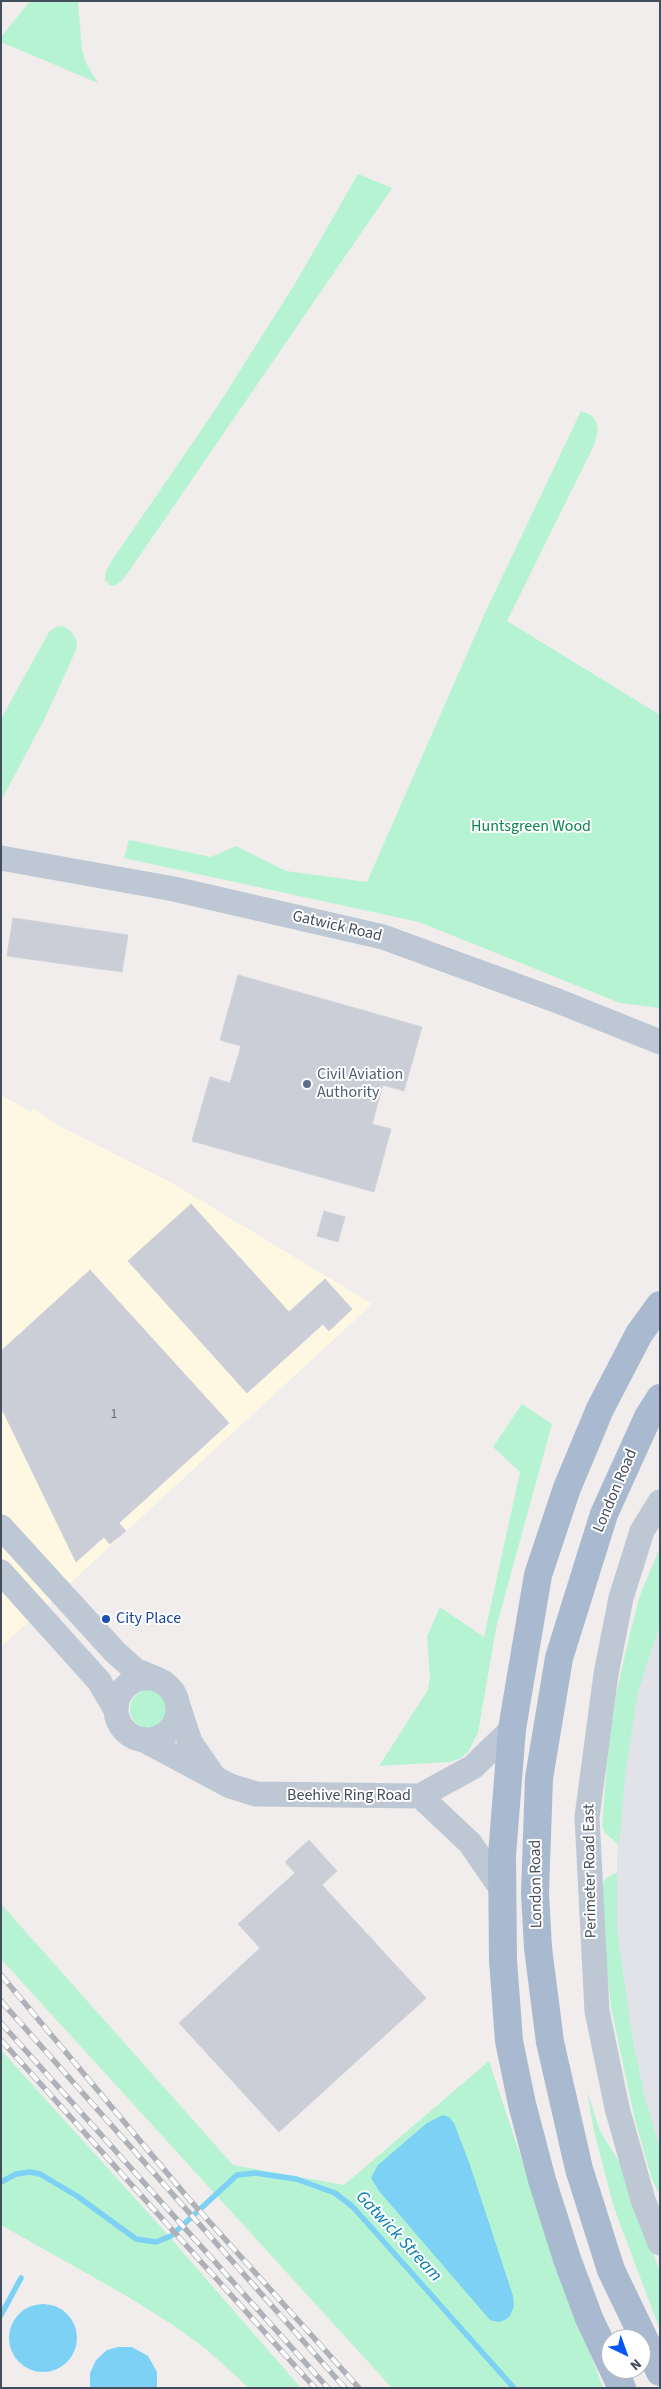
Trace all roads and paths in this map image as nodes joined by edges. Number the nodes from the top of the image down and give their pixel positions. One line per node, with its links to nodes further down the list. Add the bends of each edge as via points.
1 (1, 858): 2 (street, Gatwick Road, via 174,889 382,936)
2 (660, 1042)
3 (660, 1305): 11 (main road, London Road, via 640,1334 600,1409 567,1488 538,1575)
4 (660, 1398): 18 (main road, London Road, via 648,1417 604,1514 559,1658 539,1778 534,1893 550,2042 579,2169 612,2270)
5 (660, 1502): 16 (street, Perimeter Road East, via 642,1531 621,1598 606,1674 587,1817 597,2011 617,2108 643,2200)
6 (1, 1527): 8 (street, via 115,1652 135,1670)
7 (1, 1572): 10 (street, via 99,1681)
8 (159, 1680): 9 (street); 10 (street, via 149,1678 130,1683 119,1696)
9 (177, 1700): 12 (street, via 178,1712 171,1728 158,1738); 13 (street, Beehive Ring Road, via 190,1742 204,1766)
10 (116, 1710): 12 (street, via 123,1729)
11 (512, 1729): 14 (street, via 473,1767); 15 (main road, London Road)
12 (142, 1739): 13 (street, Beehive Ring Road)
13 (218, 1780): 14 (street, Beehive Ring Road, via 264,1796)
14 (420, 1796): 15 (street, Beehive Ring Road, via 470,1844)
15 (501, 1888): 17 (main road, London Road, via 510,2041 522,2104 567,2259)
16 (660, 2243)
17 (601, 2344)
18 (660, 2372)

